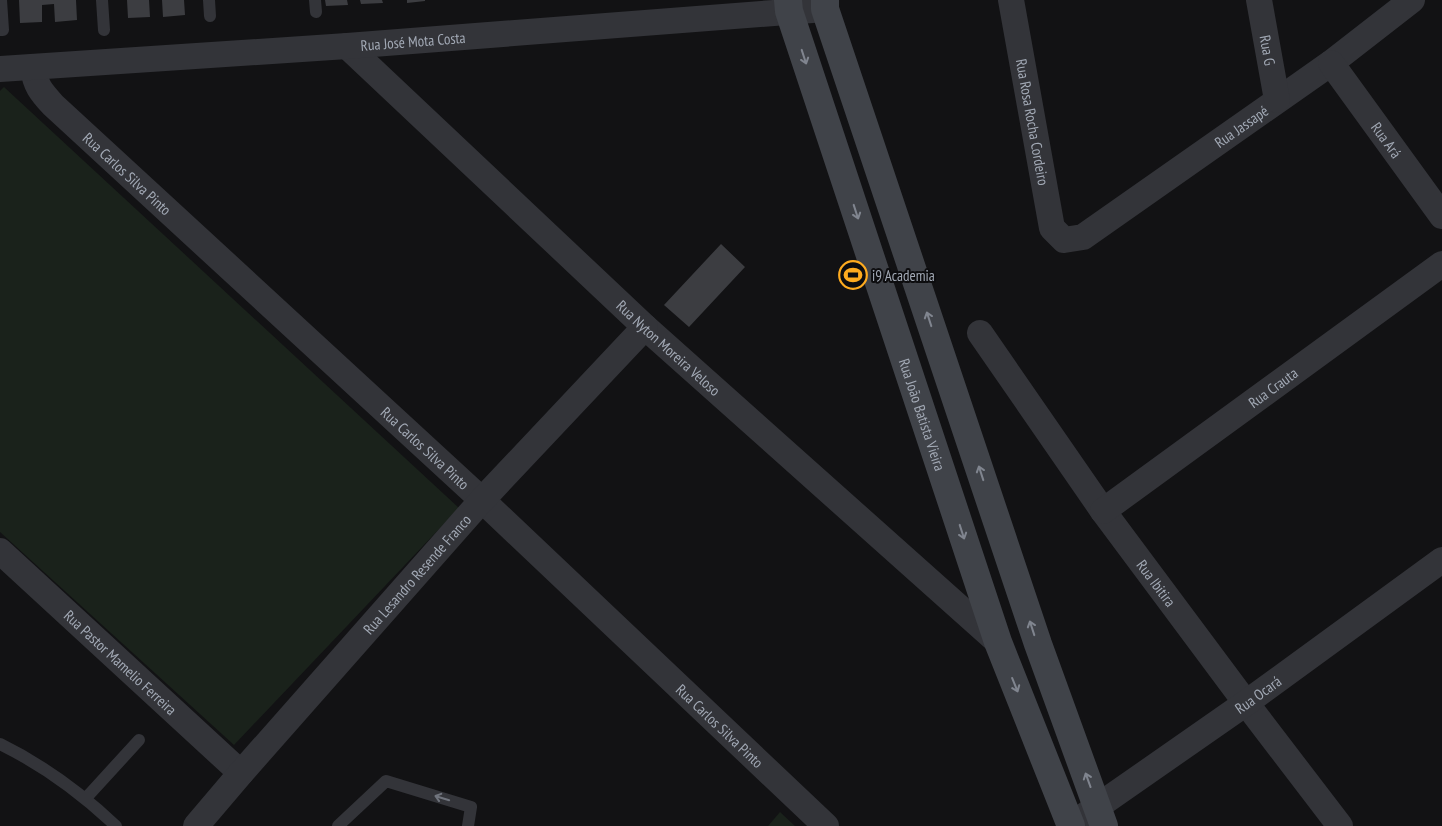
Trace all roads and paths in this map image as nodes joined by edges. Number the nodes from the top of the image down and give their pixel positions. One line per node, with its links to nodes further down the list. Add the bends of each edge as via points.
1 (0, 0): 10 (lane, via 3,30)
2 (102, 0): 11 (lane)
3 (209, 0): 9 (lane)
4 (1011, 0): 18 (street, Rua Rosa Rocha Cordeiro, via 1052,228)
5 (1259, 0): 16 (street, Rua G)
6 (1412, 0): 13 (street, Rua Jassapé)
7 (825, 5): 8 (street, Rua José Mota Costa); 32 (street, one-way to 7, via 1038,644)
8 (789, 6): 12 (street, Rua José Mota Costa); 26 (street, Rua João Batista Vieira, one-way to 26)
9 (210, 16)
10 (0, 30)
11 (104, 30)
12 (348, 46): 14 (street, Rua José Mota Costa); 20 (street, Rua Nyton Moreira Veloso)
13 (1331, 63): 16 (street, Rua Jassapé); 17 (street, Rua Ará)
14 (32, 67): 15 (street, Rua José Mota Costa); 22 (street, Rua Carlos Silva Pinto, via 41,92 53,105)
15 (0, 69)
16 (1277, 100): 18 (street, Rua Jassapé, via 1084,237)
17 (1442, 216)
18 (1064, 240)
19 (1442, 264): 23 (street, Rua Crauta)
20 (645, 328): 22 (street, Rua Lesandro Resende Franco); 26 (street, Rua Nyton Moreira Veloso)
21 (980, 334): 23 (street, Rua Ibitira)
22 (482, 500): 30 (street, Rua Lesandro Resende Franco); 37 (street, Rua Carlos Silva Pinto)
23 (1103, 511): 27 (street, Rua Ibitira)
24 (0, 551): 30 (street, Rua Pastor Mamelio Ferreira)
25 (1442, 560): 27 (street, Rua Ocará)
26 (998, 642): 38 (street, Rua João Batista Vieira, one-way to 38)
27 (1246, 703): 32 (street, Rua Ocará); 39 (street, Rua Ibitira)
28 (139, 740): 31 (lane)
29 (0, 744): 31 (lane, via 28,757)
30 (241, 773): 34 (street, Rua Lesandro Resende Franco)
31 (86, 798): 33 (lane)
32 (1101, 816): 38 (street, Rua Ocará)
33 (116, 826)
34 (196, 826)
35 (338, 826): 36 (lane, one-way to 35, via 471,807 386,781)
36 (468, 826)
37 (826, 826)
38 (1071, 826)
39 (1340, 826)

